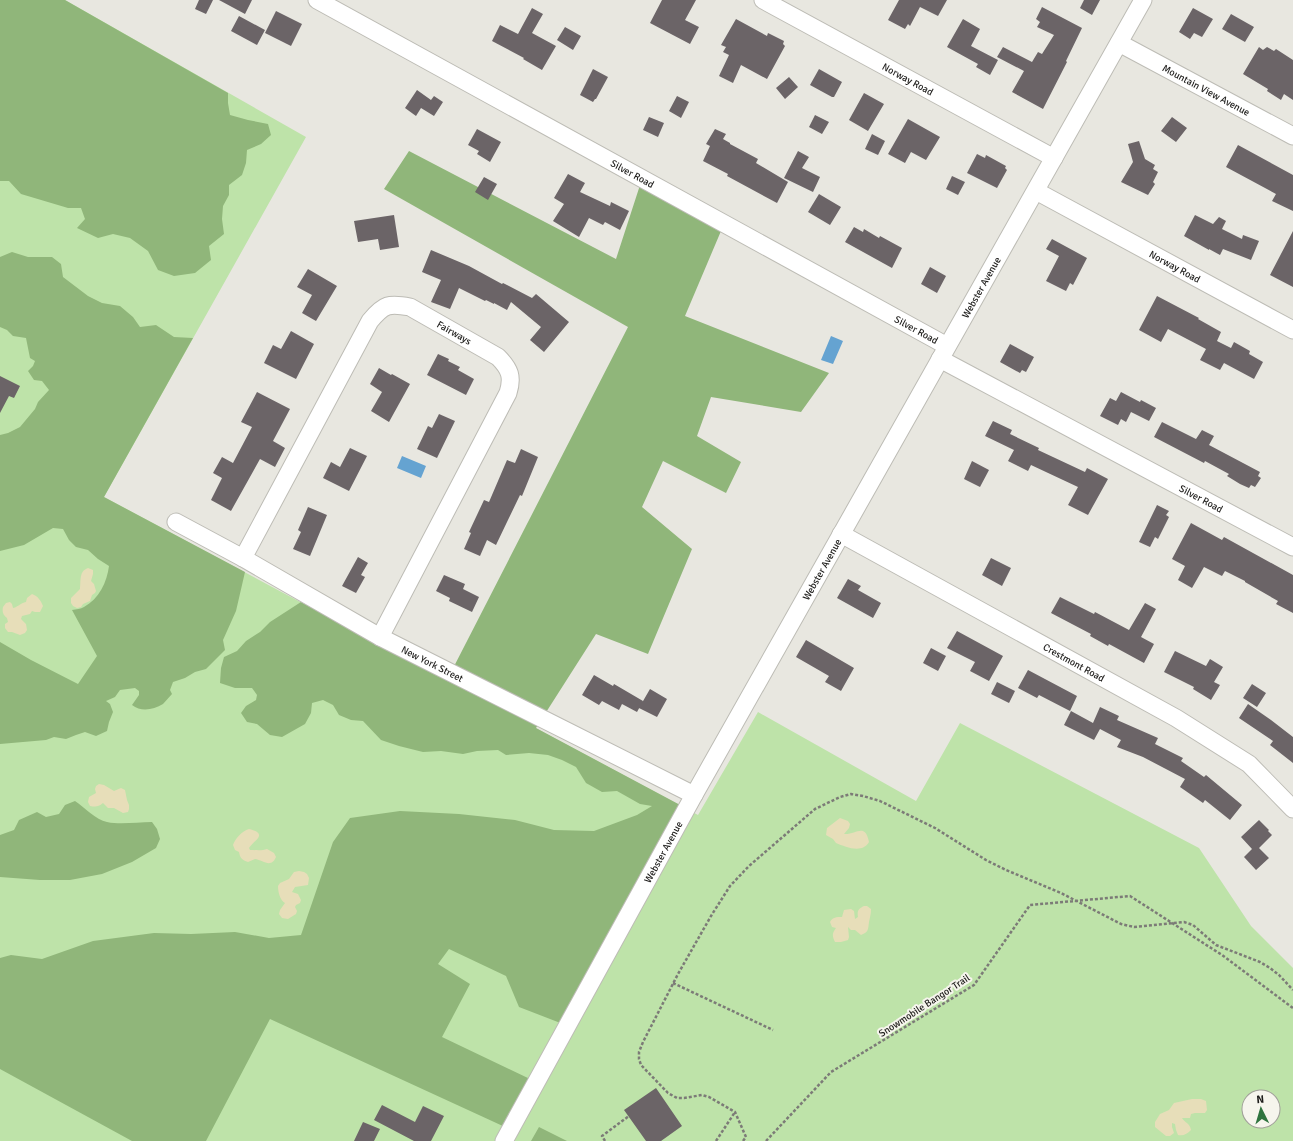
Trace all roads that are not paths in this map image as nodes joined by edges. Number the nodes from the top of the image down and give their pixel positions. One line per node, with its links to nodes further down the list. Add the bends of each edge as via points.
1 (317, 0): 9 (street, Silver Road)
2 (763, 0): 6 (street, Norway Road)
3 (1143, 0): 4 (street, Webster Avenue)
4 (1119, 43): 5 (street, Mountain View Avenue); 6 (street, Webster Avenue)
5 (1293, 136)
6 (1054, 158): 7 (street, Webster Avenue)
7 (1036, 191): 8 (street, Norway Road); 9 (street, Webster Avenue)
8 (1293, 330)
9 (944, 353): 11 (street, Webster Avenue); 12 (street, Silver Road)
10 (176, 522): 13 (street, New York Street)
11 (841, 534): 15 (street, Webster Avenue); 16 (street, Crestmont Road, via 1176,718 1249,764)
12 (1293, 547)
13 (243, 558): 14 (street, New York Street); 14 (street, Fairways, via 370,321 378,311 397,304 410,307 498,357 510,374 511,384 508,393)
14 (380, 637): 15 (street, New York Street)
15 (694, 795): 17 (street, Webster Avenue)
16 (1293, 810)
17 (504, 1141)

